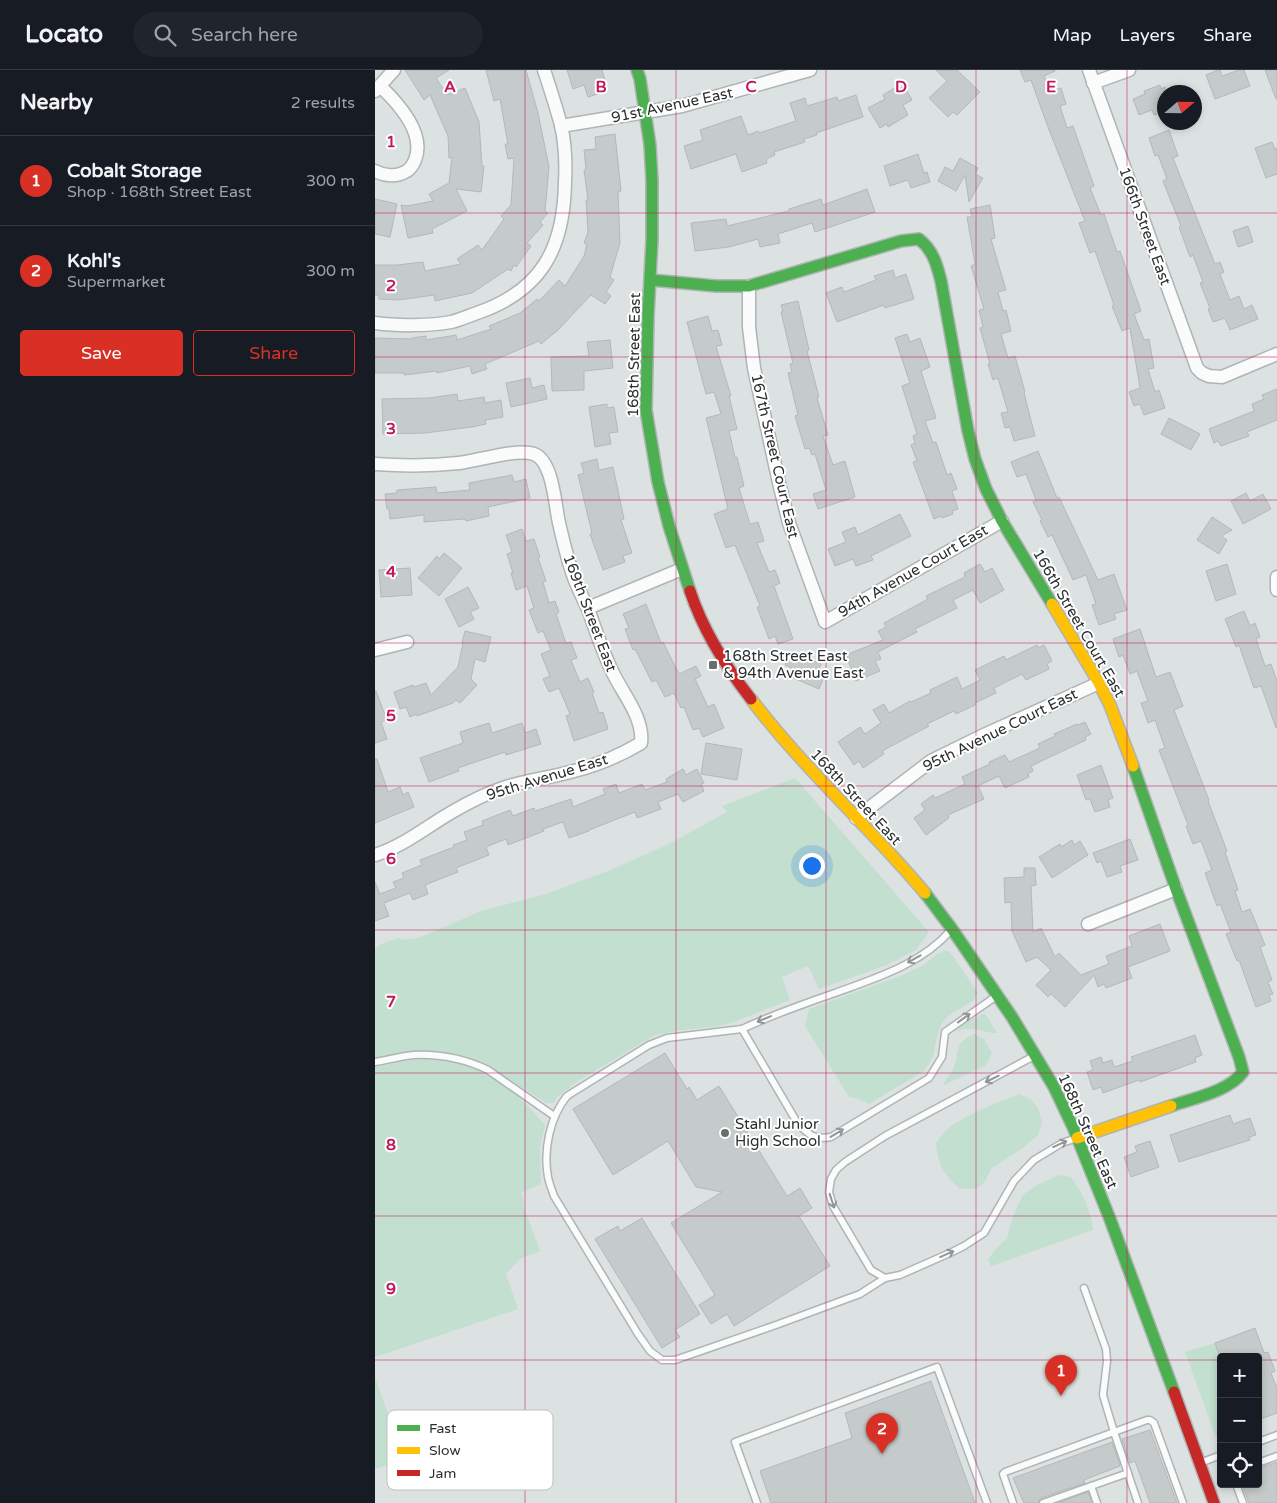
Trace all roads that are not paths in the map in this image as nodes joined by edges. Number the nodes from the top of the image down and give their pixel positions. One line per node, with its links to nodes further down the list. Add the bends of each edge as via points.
1 (394, 70): 8 (street)
2 (545, 70): 10 (street)
3 (637, 70): 9 (street, 168th Street East)
4 (810, 70): 9 (street, 91st Avenue East, via 682,106)
5 (1089, 70): 7 (street, 166th Street East)
6 (1129, 70): 7 (street)
7 (1093, 83): 15 (street, 166th Street East, via 1197,368 1209,376 1222,376)
8 (378, 89): 11 (street, via 395,101 407,116 416,138 418,154 407,171 388,175)
9 (645, 112): 10 (street, 91st Avenue East); 12 (street, 168th Street East, via 652,180)
10 (561, 126): 14 (street, via 565,173 563,220 551,255 537,276 506,301 451,322)
11 (375, 171)
12 (651, 280): 13 (street); 18 (street, 168th Street East, via 646,410 657,482)
13 (749, 286): 17 (street, 166th Street Court East, via 901,241 919,239 926,243 939,270 975,459); 22 (street, 167th Street Court East, via 754,368 779,483 789,523)
14 (375, 323)
15 (1277, 354)
16 (375, 464): 21 (street, 169th Street East, via 423,466 535,454 542,460 552,483 573,577)
17 (1002, 521): 22 (street, 94th Avenue Court East); 25 (street, 166th Street Court East)
18 (682, 569): 21 (street); 27 (street, 168th Street East, via 696,609 731,672 759,710)
19 (1277, 578): 20 (street)
20 (1277, 590)
21 (588, 608): 26 (street, 169th Street East, via 613,674 636,716)
22 (825, 622)
23 (407, 642): 24 (street)
24 (375, 650)
25 (1099, 683): 27 (street, 95th Avenue Court East, via 931,761); 29 (street, 166th Street Court East, via 1138,778)
26 (641, 743): 28 (street, 95th Avenue East, via 617,756 575,771 499,789 445,816 403,843)
27 (856, 818): 31 (street, 168th Street East, via 924,892)
28 (375, 854)
29 (1176, 889): 30 (street); 37 (street, 166th Street Court East, via 1243,1072 1226,1087)
30 (1088, 924)
31 (952, 929): 32 (street, 168th Street East); 33 (lane, one-way to 33, via 940,943 885,974)
32 (997, 995): 33 (lane, one-way to 32, via 798,1124 811,1136 820,1139 831,1137 929,1078 942,1056 945,1032); 34 (street, 168th Street East)
33 (742, 1029): 36 (lane, via 667,1038 649,1046 567,1096)
34 (1035, 1056): 37 (street, 168th Street East, via 1054,1087); 38 (lane, one-way to 38, via 885,1136 836,1170 829,1192 833,1206 871,1270)
35 (375, 1062): 36 (lane, via 442,1056 476,1064)
36 (554, 1116): 38 (lane, via 546,1158 553,1196 638,1334 650,1351 662,1360 675,1360 786,1322 860,1294)
37 (1077, 1138): 38 (lane, one-way to 37, via 900,1275 952,1252 984,1233 1013,1181 1034,1160); 46 (street, 168th Street East)
38 (885, 1278)
39 (1084, 1288): 40 (lane, via 1106,1349 1103,1395)
40 (1114, 1432): 47 (lane); 52 (lane, via 1005,1472); 56 (lane, via 1147,1420 1154,1423)
41 (1277, 1435): 42 (lane)
42 (1262, 1441)
43 (1217, 1456): 46 (lane)
44 (1277, 1456): 45 (lane)
45 (1262, 1462)
46 (1199, 1463): 57 (street, 168th Street East)
47 (1128, 1473): 48 (lane); 55 (lane)
48 (1091, 1486): 53 (lane); 54 (lane)
49 (1237, 1488): 58 (lane)
50 (757, 1503): 51 (lane, via 735,1442 937,1367)
51 (987, 1503)
52 (1013, 1503)
53 (1043, 1503)
54 (1097, 1503)
55 (1138, 1503)
56 (1183, 1503)
57 (1214, 1503)
58 (1243, 1503)

